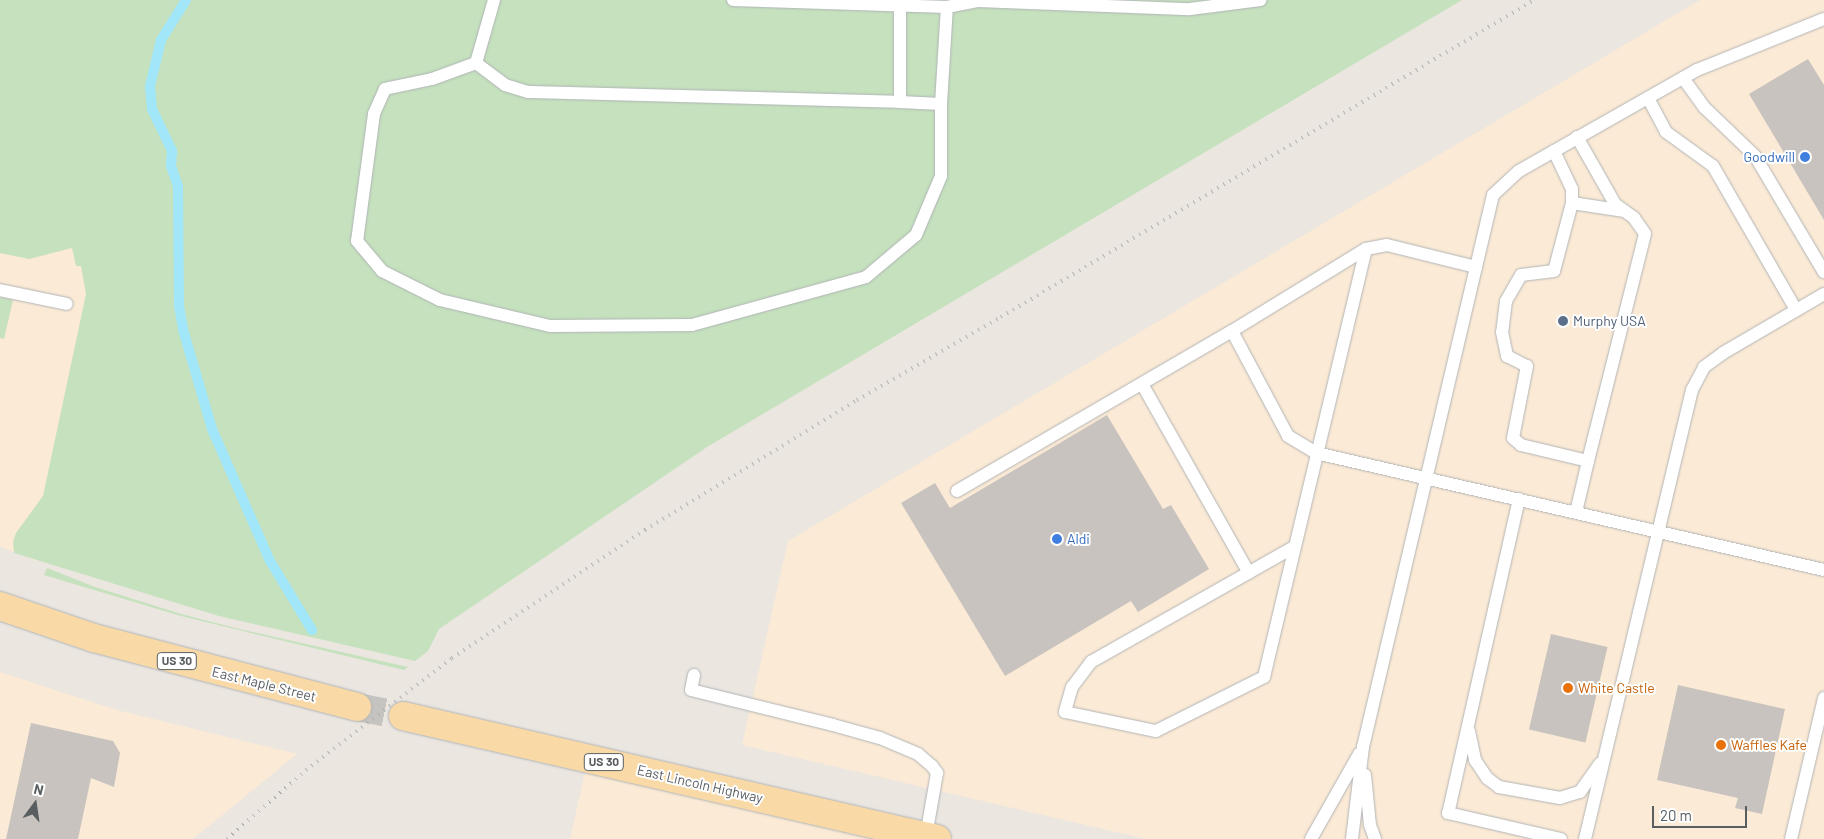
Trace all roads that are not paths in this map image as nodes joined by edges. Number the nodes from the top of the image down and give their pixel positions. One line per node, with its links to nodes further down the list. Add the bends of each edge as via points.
1 (494, 0): 8 (lane)
2 (733, 0): 5 (lane)
3 (978, 0): 4 (lane, via 1190,9); 6 (lane)
4 (1260, 0)
5 (900, 6): 6 (lane); 11 (lane)
6 (947, 7): 12 (lane)
7 (1824, 19): 9 (lane)
8 (476, 63): 11 (lane, via 504,85 528,92); 12 (lane, via 432,79 385,89 374,114 357,241 382,271 440,300 550,326 692,325 866,277 916,235 941,176)
9 (1683, 78): 10 (lane); 19 (lane, via 1705,108 1755,156)
10 (1648, 98): 13 (lane); 23 (lane, via 1666,132 1713,166)
11 (900, 102): 12 (lane)
12 (941, 104)
13 (1578, 137): 14 (lane); 16 (lane, via 1615,204)
14 (1554, 151): 15 (lane, via 1572,189); 18 (lane, via 1519,171 1493,195)
15 (1572, 203): 16 (lane); 27 (lane, via 1554,271 1521,275 1506,301 1502,332 1507,356 1527,366 1513,438 1521,446)
16 (1624, 211): 27 (lane, via 1634,218 1645,234)
17 (1366, 249): 18 (lane, via 1387,245); 24 (lane); 26 (lane)
18 (1476, 267): 28 (lane)
19 (1824, 272)
20 (0, 290): 22 (lane)
21 (1824, 294): 23 (lane)
22 (66, 304)
23 (1796, 310): 32 (lane, via 1704,367 1692,390)
24 (1232, 331): 25 (lane); 26 (lane, via 1288,436)
25 (1142, 384): 29 (lane); 35 (lane)
26 (1316, 453): 28 (lane); 33 (lane)
27 (1588, 461): 31 (lane)
28 (1427, 478): 30 (lane); 42 (lane)
29 (957, 491)
30 (1519, 499): 31 (lane); 41 (lane)
31 (1576, 512): 32 (lane)
32 (1659, 532): 34 (lane); 43 (lane)
33 (1294, 547): 35 (lane); 35 (lane, via 1264,677 1156,731 1065,712 1072,687 1091,662)
34 (1824, 570)
35 (1249, 572)
36 (0, 606): 39 (main road, East Maple Street / US 30, via 94,638)
37 (694, 674): 44 (lane, via 691,690 880,738 918,754 937,773)
38 (1824, 698): 50 (lane)
39 (357, 707)
40 (404, 716): 44 (main road, East Lincoln Highway / US 30)
41 (1468, 726): 43 (lane, via 1475,760 1487,778 1499,786 1551,797 1560,798 1580,792); 48 (lane, via 1448,813)
42 (1363, 747): 45 (lane); 46 (lane); 47 (lane, via 1370,825)
43 (1606, 753): 49 (lane)
44 (932, 838)
45 (1311, 839)
46 (1352, 839)
47 (1375, 839)
48 (1561, 839)
49 (1587, 839)
50 (1791, 839)

